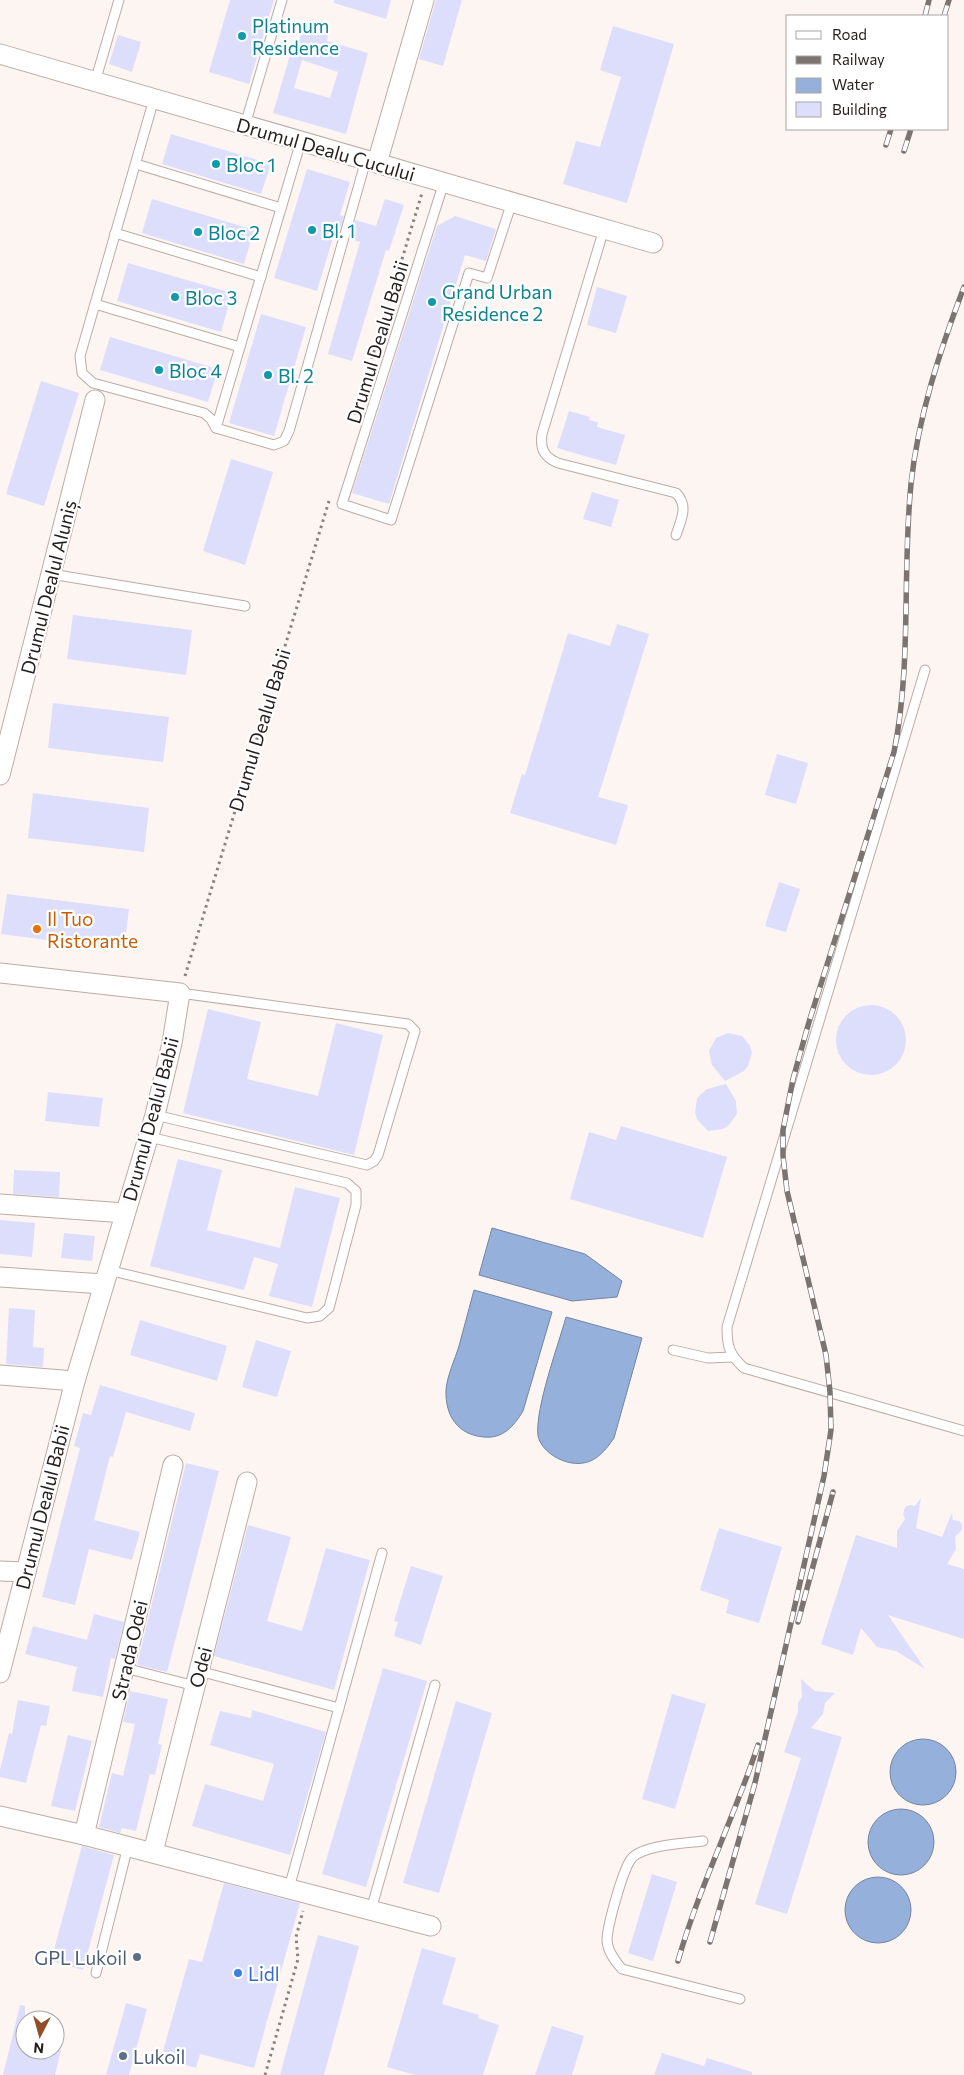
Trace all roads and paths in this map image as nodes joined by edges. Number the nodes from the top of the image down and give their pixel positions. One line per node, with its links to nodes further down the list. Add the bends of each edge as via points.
1 (119, 0): 5 (lane)
2 (282, 0): 7 (lane)
3 (424, 0): 9 (street)
4 (0, 54): 5 (street, Drumul Dealu Cucului)
5 (95, 82): 6 (street, Drumul Dealu Cucului)
6 (154, 99): 7 (street, Drumul Dealu Cucului); 10 (lane)
7 (245, 125): 8 (street, Drumul Dealu Cucului)
8 (301, 141): 9 (street, Drumul Dealu Cucului); 13 (lane)
9 (371, 161): 11 (street, Drumul Dealu Cucului); 22 (lane, via 284,441 274,445)
10 (136, 164): 13 (lane); 15 (lane)
11 (435, 180): 12 (street, Drumul Dealu Cucului); 12 (lane, via 342,504 391,520 469,273 487,278); 21 (path, Drumul Dealul Babii)
12 (512, 202): 14 (street, Drumul Dealu Cucului)
13 (281, 208): 17 (lane)
14 (604, 229): 16 (street, Drumul Dealu Cucului); 24 (lane, via 541,444 549,459 558,463 676,493 684,507)
15 (116, 233): 17 (lane); 18 (lane)
16 (653, 243)
17 (261, 277): 19 (lane)
18 (95, 304): 19 (lane); 22 (lane, via 80,356 82,373 94,383 204,413)
19 (240, 347): 22 (lane)
20 (95, 400): 25 (street, Drumul Dealul Aluniș)
21 (352, 424)
22 (216, 428)
23 (329, 500): 30 (path, Drumul Dealul Babii)
24 (676, 535)
25 (51, 574): 26 (lane); 28 (street, Drumul Dealul Aluniș)
26 (245, 606)
27 (926, 670): 38 (lane, via 727,1327 727,1344)
28 (0, 775)
29 (0, 973): 30 (street)
30 (180, 993): 31 (street, Drumul Dealul Babii); 31 (lane, via 408,1024 414,1031 413,1039 378,1155 367,1165)
31 (155, 1115): 32 (street, Drumul Dealul Babii)
32 (149, 1137): 34 (street, Drumul Dealul Babii); 36 (lane, via 347,1183 356,1191 356,1204 329,1308 320,1316 307,1318)
33 (0, 1204): 34 (street)
34 (125, 1212): 36 (street, Drumul Dealul Babii)
35 (0, 1277): 36 (street)
36 (106, 1277): 40 (street, Drumul Dealul Babii)
37 (673, 1350): 38 (lane, via 708,1358)
38 (733, 1357): 41 (lane, via 744,1368)
39 (0, 1375): 40 (street)
40 (75, 1381): 46 (street, Drumul Dealul Babii)
41 (964, 1432)
42 (173, 1466): 47 (street, Strada Odei)
43 (247, 1482): 49 (street, Odei)
44 (382, 1553): 51 (lane)
45 (0, 1571): 46 (street)
46 (26, 1572): 48 (street, Drumul Dealul Babii)
47 (125, 1668): 49 (lane); 53 (street, Strada Odei)
48 (0, 1673)
49 (197, 1678): 51 (lane); 56 (street, Odei)
50 (435, 1685): 59 (lane)
51 (339, 1708): 57 (lane)
52 (0, 1816): 53 (street)
53 (84, 1834): 55 (street)
54 (703, 1841): 62 (lane, via 645,1850 632,1858 622,1882 607,1940 612,1958 622,1969)
55 (128, 1846): 56 (street); 61 (lane)
56 (153, 1852): 57 (street)
57 (289, 1888): 58 (street)
58 (308, 1894): 59 (street); 63 (path, via 296,1937 298,1959)
59 (371, 1910): 60 (street)
60 (431, 1926)
61 (96, 1973)
62 (740, 1999)
63 (265, 2075)

